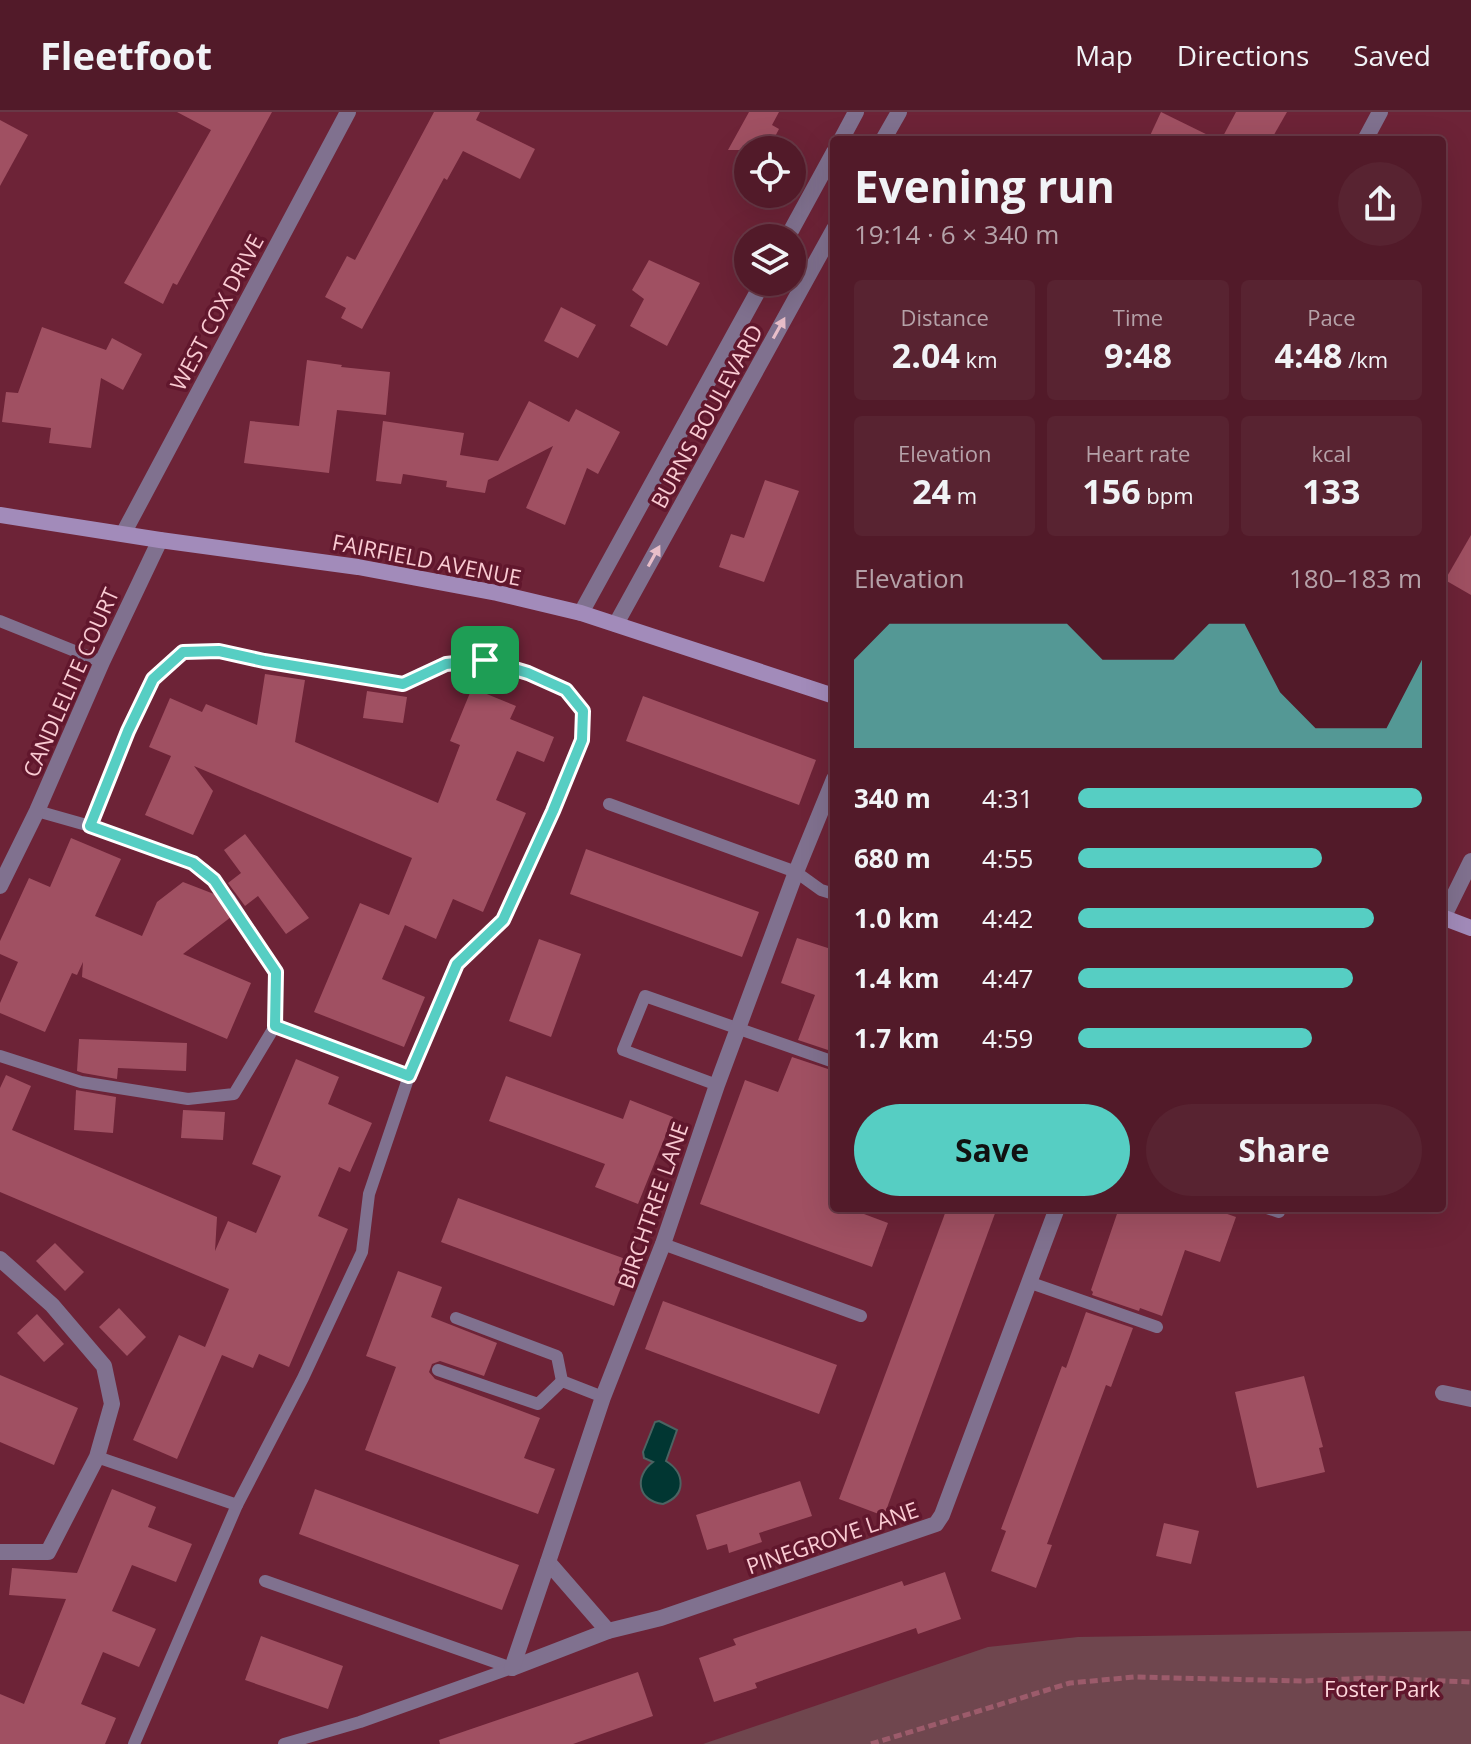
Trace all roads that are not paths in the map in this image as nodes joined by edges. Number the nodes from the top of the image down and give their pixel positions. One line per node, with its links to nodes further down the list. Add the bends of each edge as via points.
1 (348, 112): 13 (street, WEST COX DRIVE)
2 (856, 112): 5 (street)
3 (899, 112): 6 (street)
4 (1380, 112): 7 (street)
5 (843, 136)
6 (885, 136)
7 (1367, 136)
8 (830, 159): 9 (street)
9 (795, 224)
10 (830, 236): 17 (street, BURNS BOULEVARD, one-way to 10)
11 (755, 296): 15 (street, BURNS BOULEVARD)
12 (0, 515): 13 (main road, FAIRFIELD AVENUE)
13 (123, 534): 14 (main road, FAIRFIELD AVENUE)
14 (160, 540): 15 (main road, FAIRFIELD AVENUE, via 358,567); 18 (street, CANDLELITE COURT)
15 (581, 613): 17 (main road, FAIRFIELD AVENUE)
16 (0, 621): 18 (lane)
17 (616, 624): 19 (main road, FAIRFIELD AVENUE)
18 (102, 662): 22 (street, CANDLELITE COURT)
19 (830, 695)
20 (830, 789): 25 (street, BIRCHTREE LANE)
21 (609, 804): 25 (lane)
22 (37, 811): 23 (lane); 26 (street, CANDLELITE COURT)
23 (90, 826): 31 (lane, via 193,863 214,880 276,972); 35 (lane, via 153,679 183,652 219,651 403,684 446,664 485,660 566,690 583,711 582,740 503,920 457,964)
24 (1471, 861): 28 (street)
25 (796, 872): 27 (lane); 32 (street, BIRCHTREE LANE)
26 (1, 881)
27 (830, 893)
28 (1446, 911)
29 (1446, 918): 30 (main road)
30 (1471, 928)
31 (275, 1026): 33 (lane, via 234,1094 188,1099 81,1082); 35 (lane)
32 (738, 1029): 34 (lane); 36 (street, BIRCHTREE LANE); 36 (lane, via 645,996 623,1050)
33 (0, 1056)
34 (830, 1061)
35 (409, 1076): 50 (lane, via 369,1194 362,1252)
36 (717, 1085): 38 (street, BIRCHTREE LANE)
37 (1056, 1212): 40 (street, PINEGROVE LANE)
38 (663, 1244): 41 (lane); 47 (street, BIRCHTREE LANE)
39 (0, 1259): 49 (street, via 52,1305 104,1366 112,1404)
40 (1031, 1283): 43 (lane); 54 (street, PINEGROVE LANE, via 936,1524 661,1618)
41 (861, 1316)
42 (456, 1318): 45 (lane, via 557,1356)
43 (1157, 1327)
44 (438, 1370): 45 (lane, via 538,1404)
45 (562, 1381): 47 (lane)
46 (1443, 1393): 48 (street)
47 (603, 1397): 52 (street, BIRCHTREE LANE)
48 (1471, 1399)
49 (97, 1457): 50 (lane); 51 (street, via 48,1552)
50 (237, 1505): 56 (lane)
51 (0, 1552)
52 (548, 1562): 54 (street); 55 (street, BIRCHTREE LANE)
53 (265, 1581): 55 (lane)
54 (608, 1631): 55 (street, PINEGROVE LANE)
55 (512, 1668): 57 (lane)
56 (134, 1744)
57 (284, 1744)

